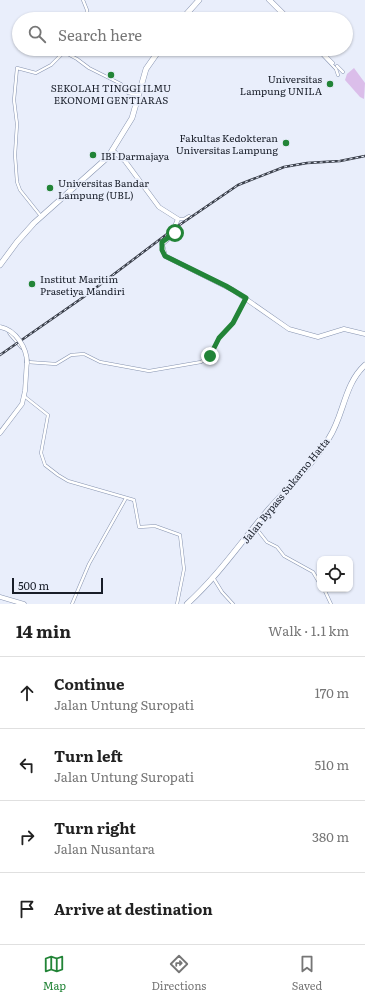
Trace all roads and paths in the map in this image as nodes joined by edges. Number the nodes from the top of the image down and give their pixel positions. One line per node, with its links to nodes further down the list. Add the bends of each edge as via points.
1 (83, 0): 4 (street)
2 (200, 0): 5 (highway)
3 (270, 0): 6 (street)
4 (87, 12)
5 (190, 12)
6 (281, 12)
7 (59, 56): 20 (street, via 51,65 36,73 17,68 14,100 17,182 20,190)
8 (72, 56): 15 (street, via 120,84 128,93)
9 (153, 56): 15 (highway, via 144,69)
10 (154, 56): 16 (highway, via 146,70 134,112)
11 (325, 56): 14 (street, via 336,68)
12 (326, 56): 13 (street)
13 (343, 72)
14 (338, 75)
15 (137, 95): 16 (highway)
16 (127, 123): 17 (highway)
17 (117, 141): 18 (highway); 19 (highway, via 104,159)
18 (112, 150): 19 (highway, via 106,160); 22 (main road, via 125,161 159,207)
19 (90, 172): 20 (highway); 24 (highway, via 31,226)
20 (40, 215): 23 (highway, via 16,239)
21 (190, 216): 22 (street)
22 (178, 219): 25 (main road, via 176,232 162,244 165,256)
23 (0, 261)
24 (0, 265)
25 (246, 298): 27 (main road, via 276,322 296,332 318,337 345,328); 28 (street, via 233,323 219,338 212,354 201,362 149,371 100,362 84,354 71,355 56,364)
26 (0, 327): 28 (main road, via 15,337 24,351); 28 (main road, bridge, via 12,334 24,349)
27 (365, 334)
28 (26, 364): 31 (main road); 32 (main road, via 20,403)
29 (365, 366): 30 (highway, Jalan Bypass Sukarno Hatta, via 356,377)
30 (348, 395): 35 (highway, Jalan Bypass Sukarno Hatta, via 338,424 328,442); 43 (highway, Jalan Bypass Sukarno Hatta, via 324,446 226,563)
31 (24, 396): 33 (main road, via 18,411); 34 (street, via 48,415 41,453 45,465 68,480)
32 (0, 430)
33 (0, 434)
34 (126, 498): 41 (street, via 89,564); 42 (street, via 135,502 137,526 155,526 181,535 184,569)
35 (256, 528): 36 (highway, Jalan Bypass Sukarno Hatta); 37 (street, via 267,542 277,547 284,556 311,571)
36 (214, 579): 43 (highway, Jalan Bypass Sukarno Hatta); 44 (street)
37 (317, 580)
38 (325, 592): 45 (street)
39 (0, 597): 40 (main road)
40 (24, 604)
41 (72, 604)
42 (177, 604)
43 (188, 604)
44 (233, 604)
45 (331, 604)

